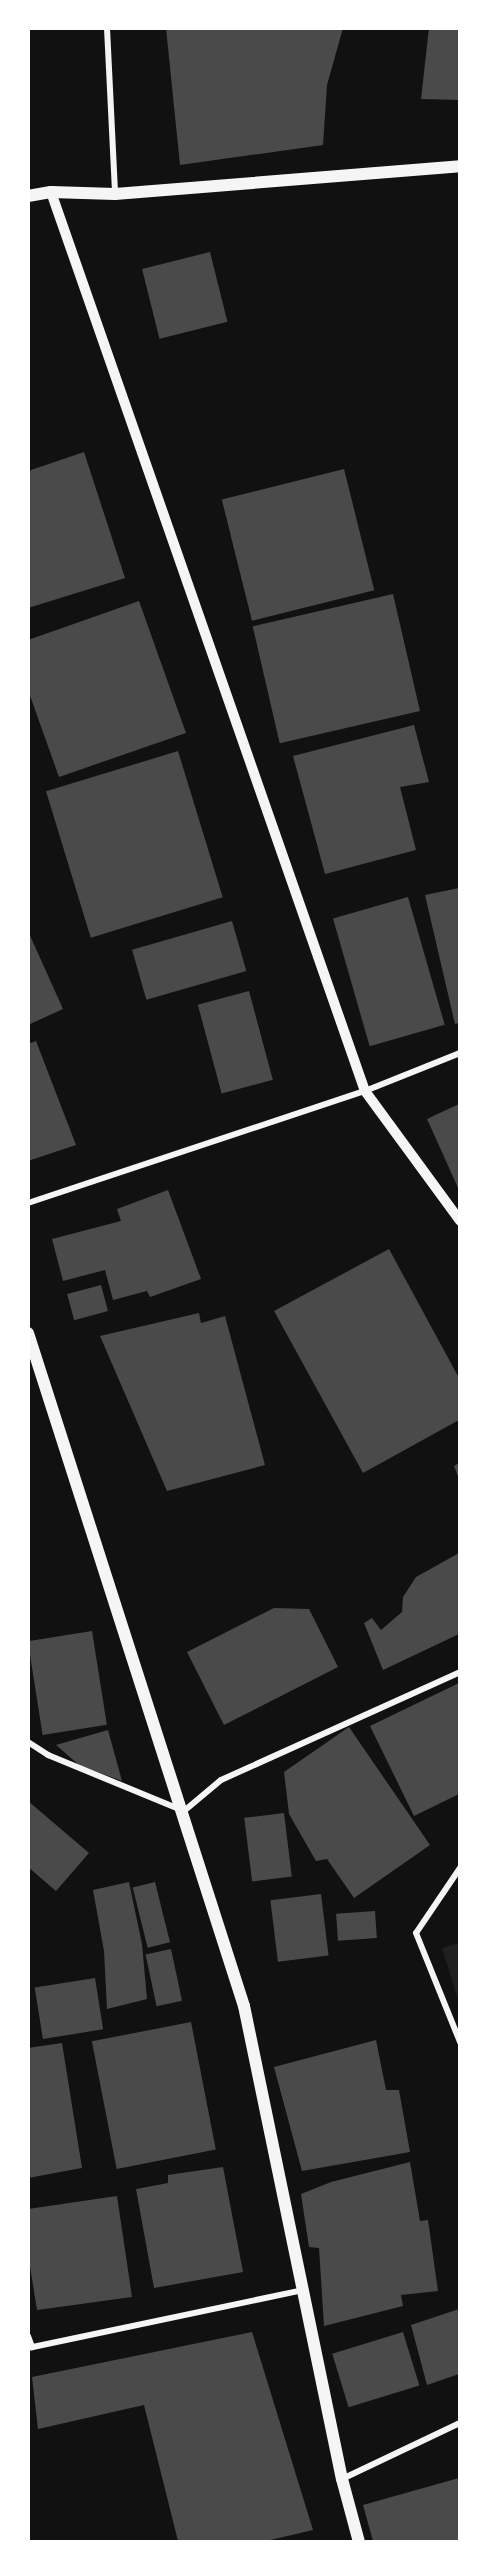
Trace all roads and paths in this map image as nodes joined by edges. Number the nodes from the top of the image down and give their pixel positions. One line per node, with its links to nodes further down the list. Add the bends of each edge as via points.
1 (107, 28): 4 (street, via 105,54)
2 (459, 166): 4 (main road)
3 (51, 192): 4 (main road); 5 (main road); 7 (street)
4 (115, 194)
5 (28, 196)
6 (459, 1053): 7 (street)
7 (366, 1091): 8 (street); 9 (street)
8 (28, 1203)
9 (459, 1221)
10 (28, 1333): 13 (main road)
11 (459, 1672): 13 (street, via 221,1780)
12 (28, 1742): 13 (street, via 48,1755)
13 (184, 1811): 16 (main road, via 244,2006)
14 (459, 1868): 15 (street, via 416,1933)
15 (459, 2042)
16 (304, 2290): 18 (street); 20 (main road)
17 (28, 2336): 18 (street)
18 (30, 2348)
19 (459, 2423): 20 (street)
20 (342, 2479): 21 (main road)
21 (359, 2541)

